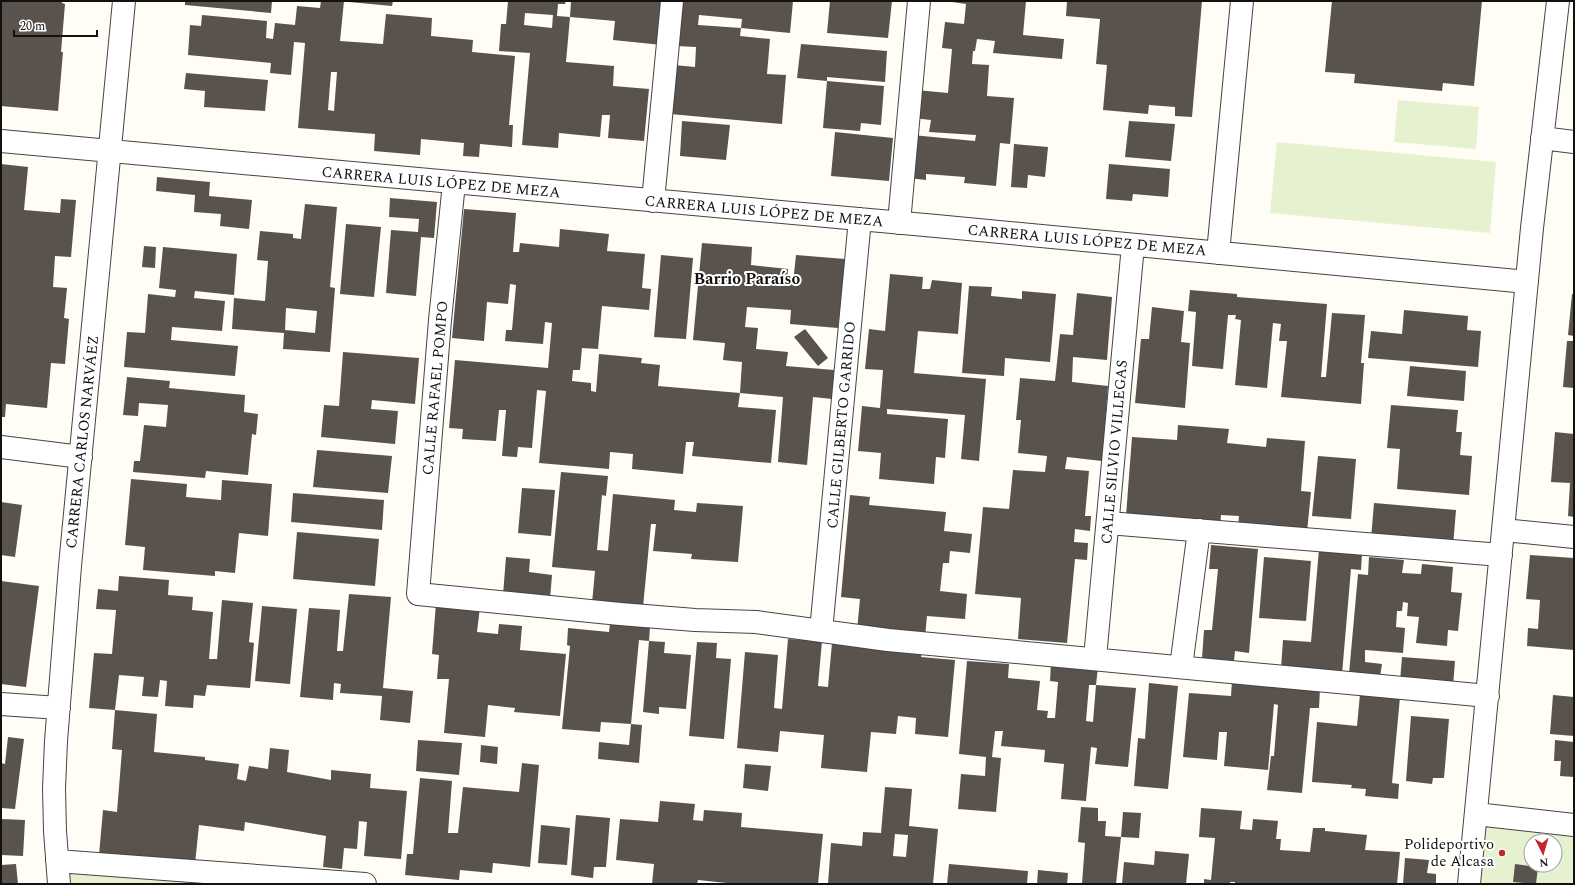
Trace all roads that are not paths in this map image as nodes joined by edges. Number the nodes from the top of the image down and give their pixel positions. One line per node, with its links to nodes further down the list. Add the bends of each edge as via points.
1 (124, 1): 9 (street, CARRERA CARLOS NARVÁEZ)
2 (672, 1): 11 (street)
3 (919, 1): 13 (street)
4 (1242, 1): 15 (street)
5 (1558, 1): 6 (street)
6 (1542, 138): 8 (street); 16 (street)
7 (1, 141): 9 (street, CARRERA LUIS LÓPEZ DE MEZA)
8 (1574, 142)
9 (110, 152): 10 (street, CARRERA LUIS LÓPEZ DE MEZA); 18 (street, CARRERA CARLOS NARVÁEZ)
10 (454, 183): 11 (street, CARRERA LUIS LÓPEZ DE MEZA); 24 (street, CALLE RAFAEL POMPO, via 418,594 620,614 756,622)
11 (653, 201): 12 (street, CARRERA LUIS LÓPEZ DE MEZA)
12 (860, 219): 13 (street, CARRERA LUIS LÓPEZ DE MEZA); 24 (street, CALLE GILBERTO GARRIDO)
13 (899, 223): 14 (street, CARRERA LUIS LÓPEZ DE MEZA)
14 (1133, 245): 15 (street, CARRERA LUIS LÓPEZ DE MEZA); 19 (street, CALLE SILVIO VILLEGAS)
15 (1218, 253): 16 (street, CARRERA LUIS LÓPEZ DE MEZA)
16 (1527, 282): 21 (street)
17 (1, 447): 18 (street)
18 (81, 457): 29 (street, CARRERA CARLOS NARVÁEZ)
19 (1108, 523): 20 (street); 25 (street, CALLE SILVIO VILLEGAS)
20 (1199, 530): 23 (street); 26 (street)
21 (1504, 530): 22 (street); 23 (street)
22 (1574, 537)
23 (1501, 555): 27 (street)
24 (821, 631): 25 (street, via 888,640)
25 (1095, 658): 26 (street)
26 (1181, 667): 27 (street)
27 (1488, 696): 30 (street)
28 (1, 704): 29 (street)
29 (59, 708): 32 (street, CARRERA CARLOS NARVÁEZ, via 54,789)
30 (1476, 814): 31 (street); 34 (street)
31 (1574, 825)
32 (58, 877): 33 (street)
33 (365, 884)
34 (1469, 884)

